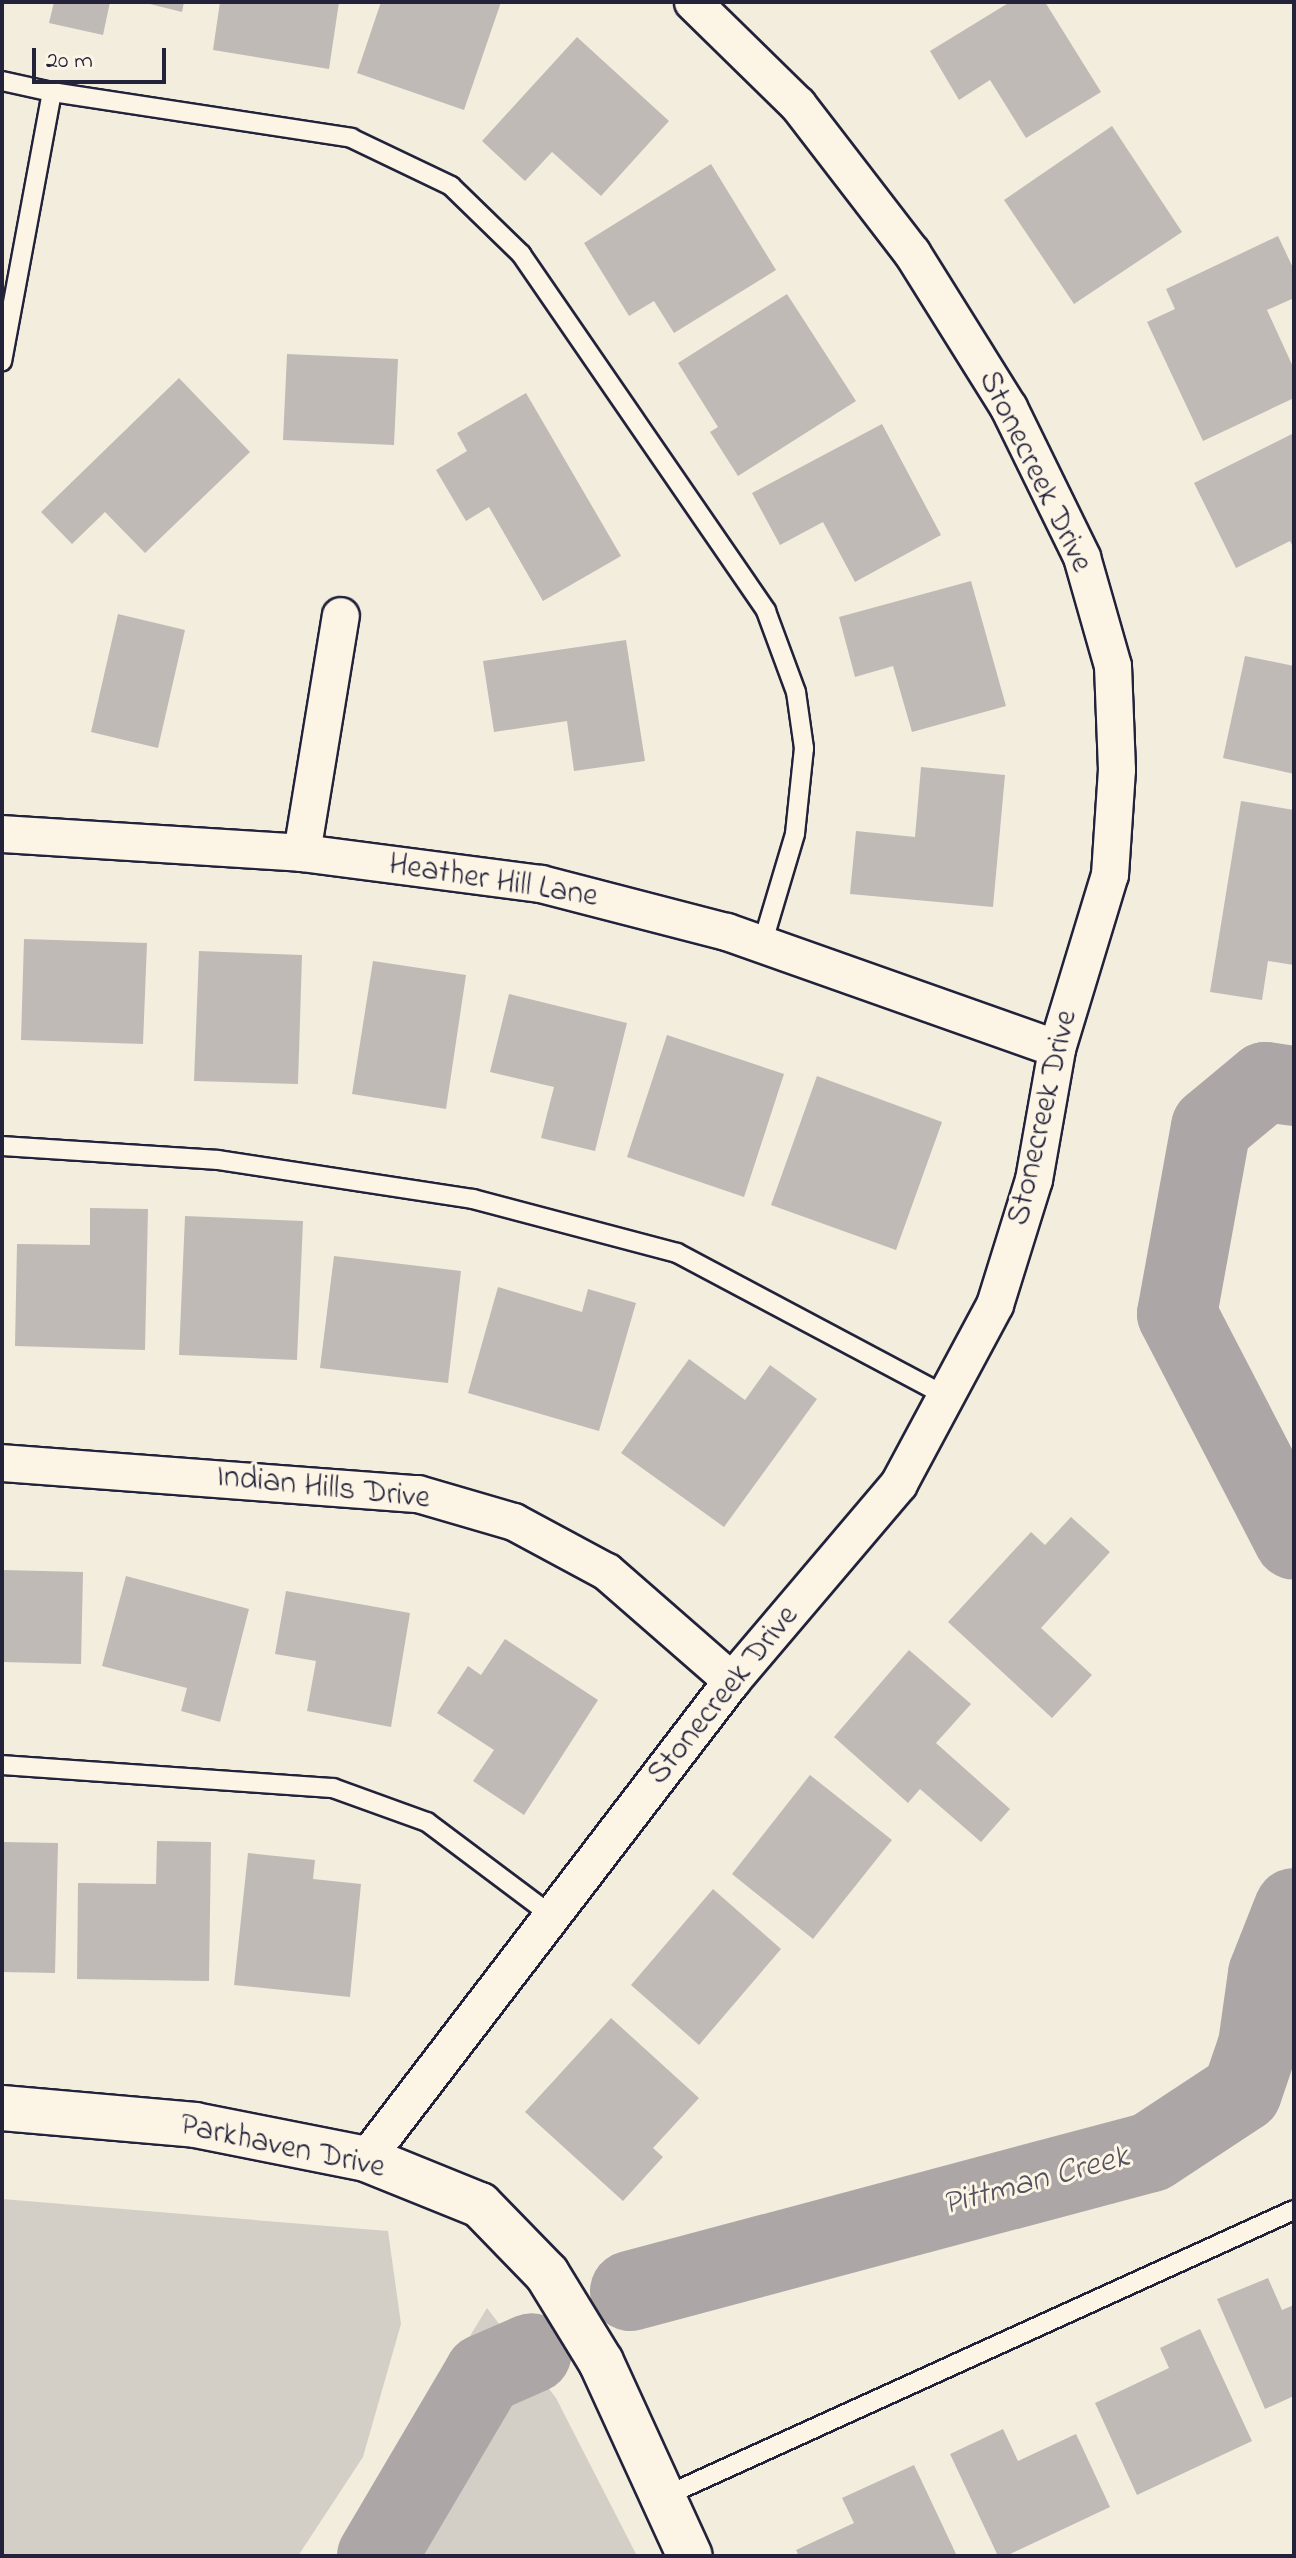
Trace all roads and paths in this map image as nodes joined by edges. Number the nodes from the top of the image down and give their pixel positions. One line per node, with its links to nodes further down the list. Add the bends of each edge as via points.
1 (693, 2): 9 (street, Stonecreek Drive, via 798,105 912,253 1009,408 1082,557 1113,666 1117,770 1110,875)
2 (2, 81): 3 (lane)
3 (52, 92): 4 (lane); 8 (lane, via 351,138 451,186 521,254 766,611 796,692 804,748 795,834)
4 (2, 361)
5 (341, 616): 7 (street)
6 (2, 834): 7 (street, Heather Hill Lane)
7 (302, 853): 8 (street, Heather Hill Lane, via 541,884)
8 (762, 945): 9 (street, Heather Hill Lane)
9 (1057, 1049): 11 (street, Stonecreek Drive, via 1034,1180 999,1291)
10 (2, 1146): 11 (lane, via 218,1160 473,1199 677,1253)
11 (946, 1396): 13 (street, Stonecreek Drive, via 899,1484)
12 (2, 1463): 13 (street, Indian Hills Drive, via 418,1494 514,1522 607,1572)
13 (732, 1681): 15 (street, Stonecreek Drive)
14 (2, 1765): 15 (lane, via 333,1788 427,1822)
15 (552, 1916): 17 (street, Stonecreek Drive)
16 (2, 2108): 17 (street, Parkhaven Drive, via 195,2125)
17 (366, 2159): 19 (street, Parkhaven Drive, via 480,2205 547,2274 601,2362)
18 (1294, 2210): 19 (lane)
19 (663, 2497): 20 (street, Parkhaven Drive)
20 (690, 2556)

